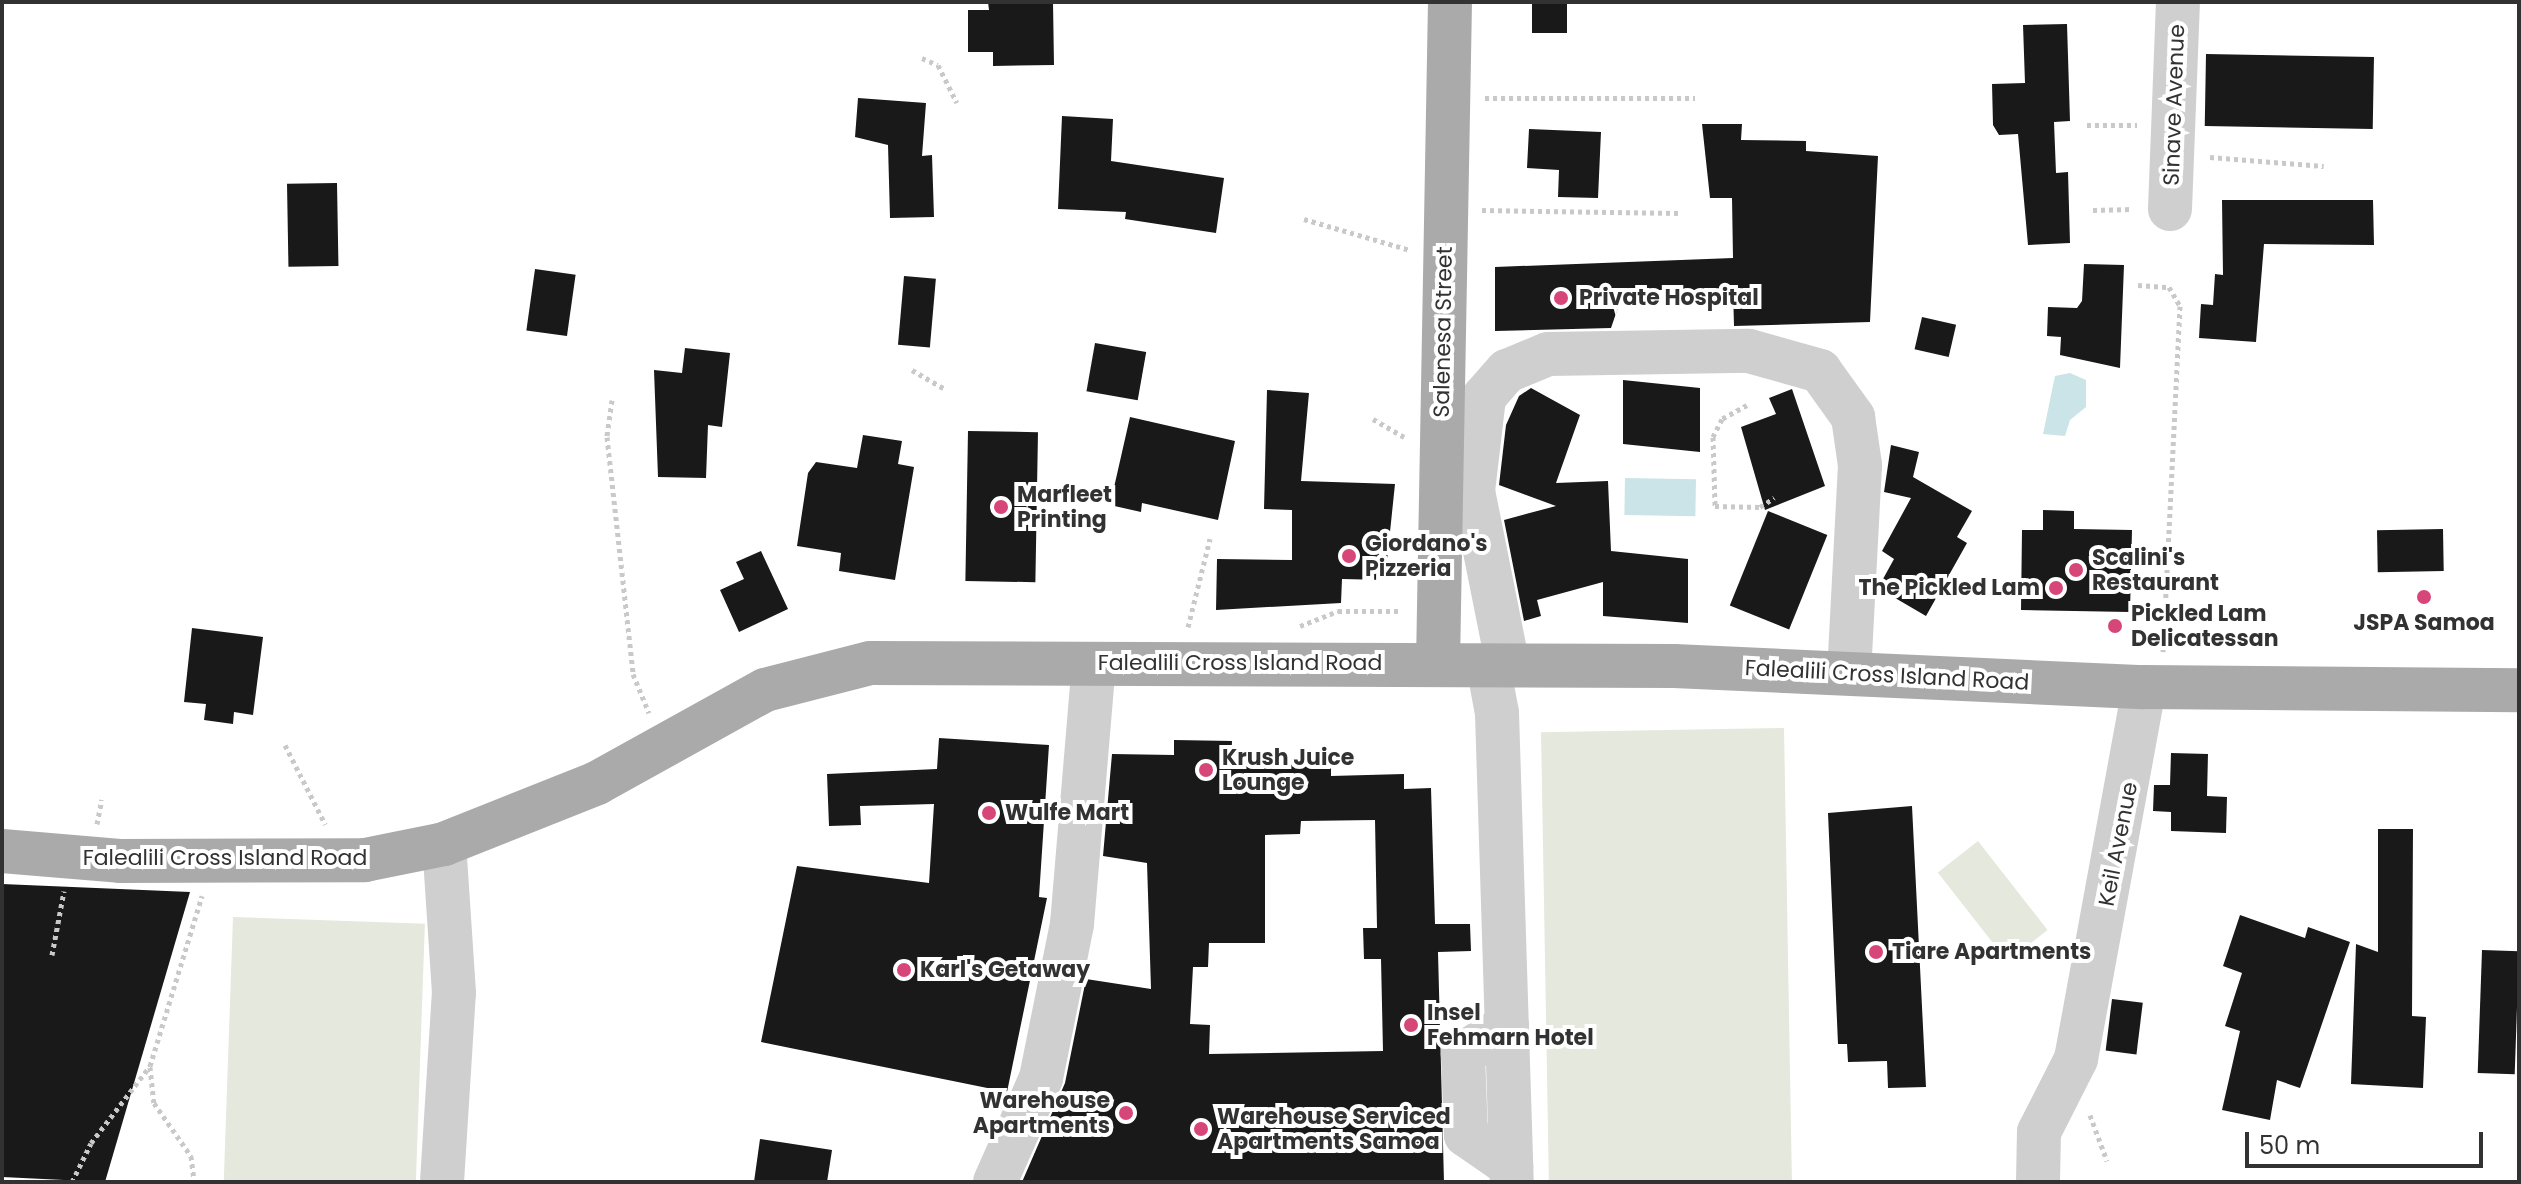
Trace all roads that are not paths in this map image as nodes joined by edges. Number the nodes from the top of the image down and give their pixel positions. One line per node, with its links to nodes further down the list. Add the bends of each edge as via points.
1 (1450, 2): 4 (main road, Salenesa Street)
2 (2178, 2): 3 (street, Sinave Avenue)
3 (2170, 209)
4 (1438, 663): 5 (main road, Falealili Cross Island Road); 6 (main road, Falealili Cross Island Road)
5 (1094, 664): 10 (main road, Falealili Cross Island Road, via 870,663 765,690 678,741 541,809); 14 (street, via 1072,924 1041,1078)
6 (1498, 665): 7 (main road, Falealili Cross Island Road); 7 (street, via 1473,491 1484,397 1507,371 1548,354 1749,351 1820,371 1853,417 1860,480); 12 (street)
7 (1849, 673): 8 (main road, Falealili Cross Island Road)
8 (2153, 686): 9 (main road, Falealili Cross Island Road); 15 (street, Keil Avenue, via 2076,1059 2039,1132)
9 (2519, 690)
10 (444, 844): 11 (main road, Falealili Cross Island Road, via 333,860 70,859); 13 (street, via 454,993)
11 (2, 851)
12 (1512, 1174)
13 (442, 1182)
14 (995, 1182)
15 (2038, 1182)

